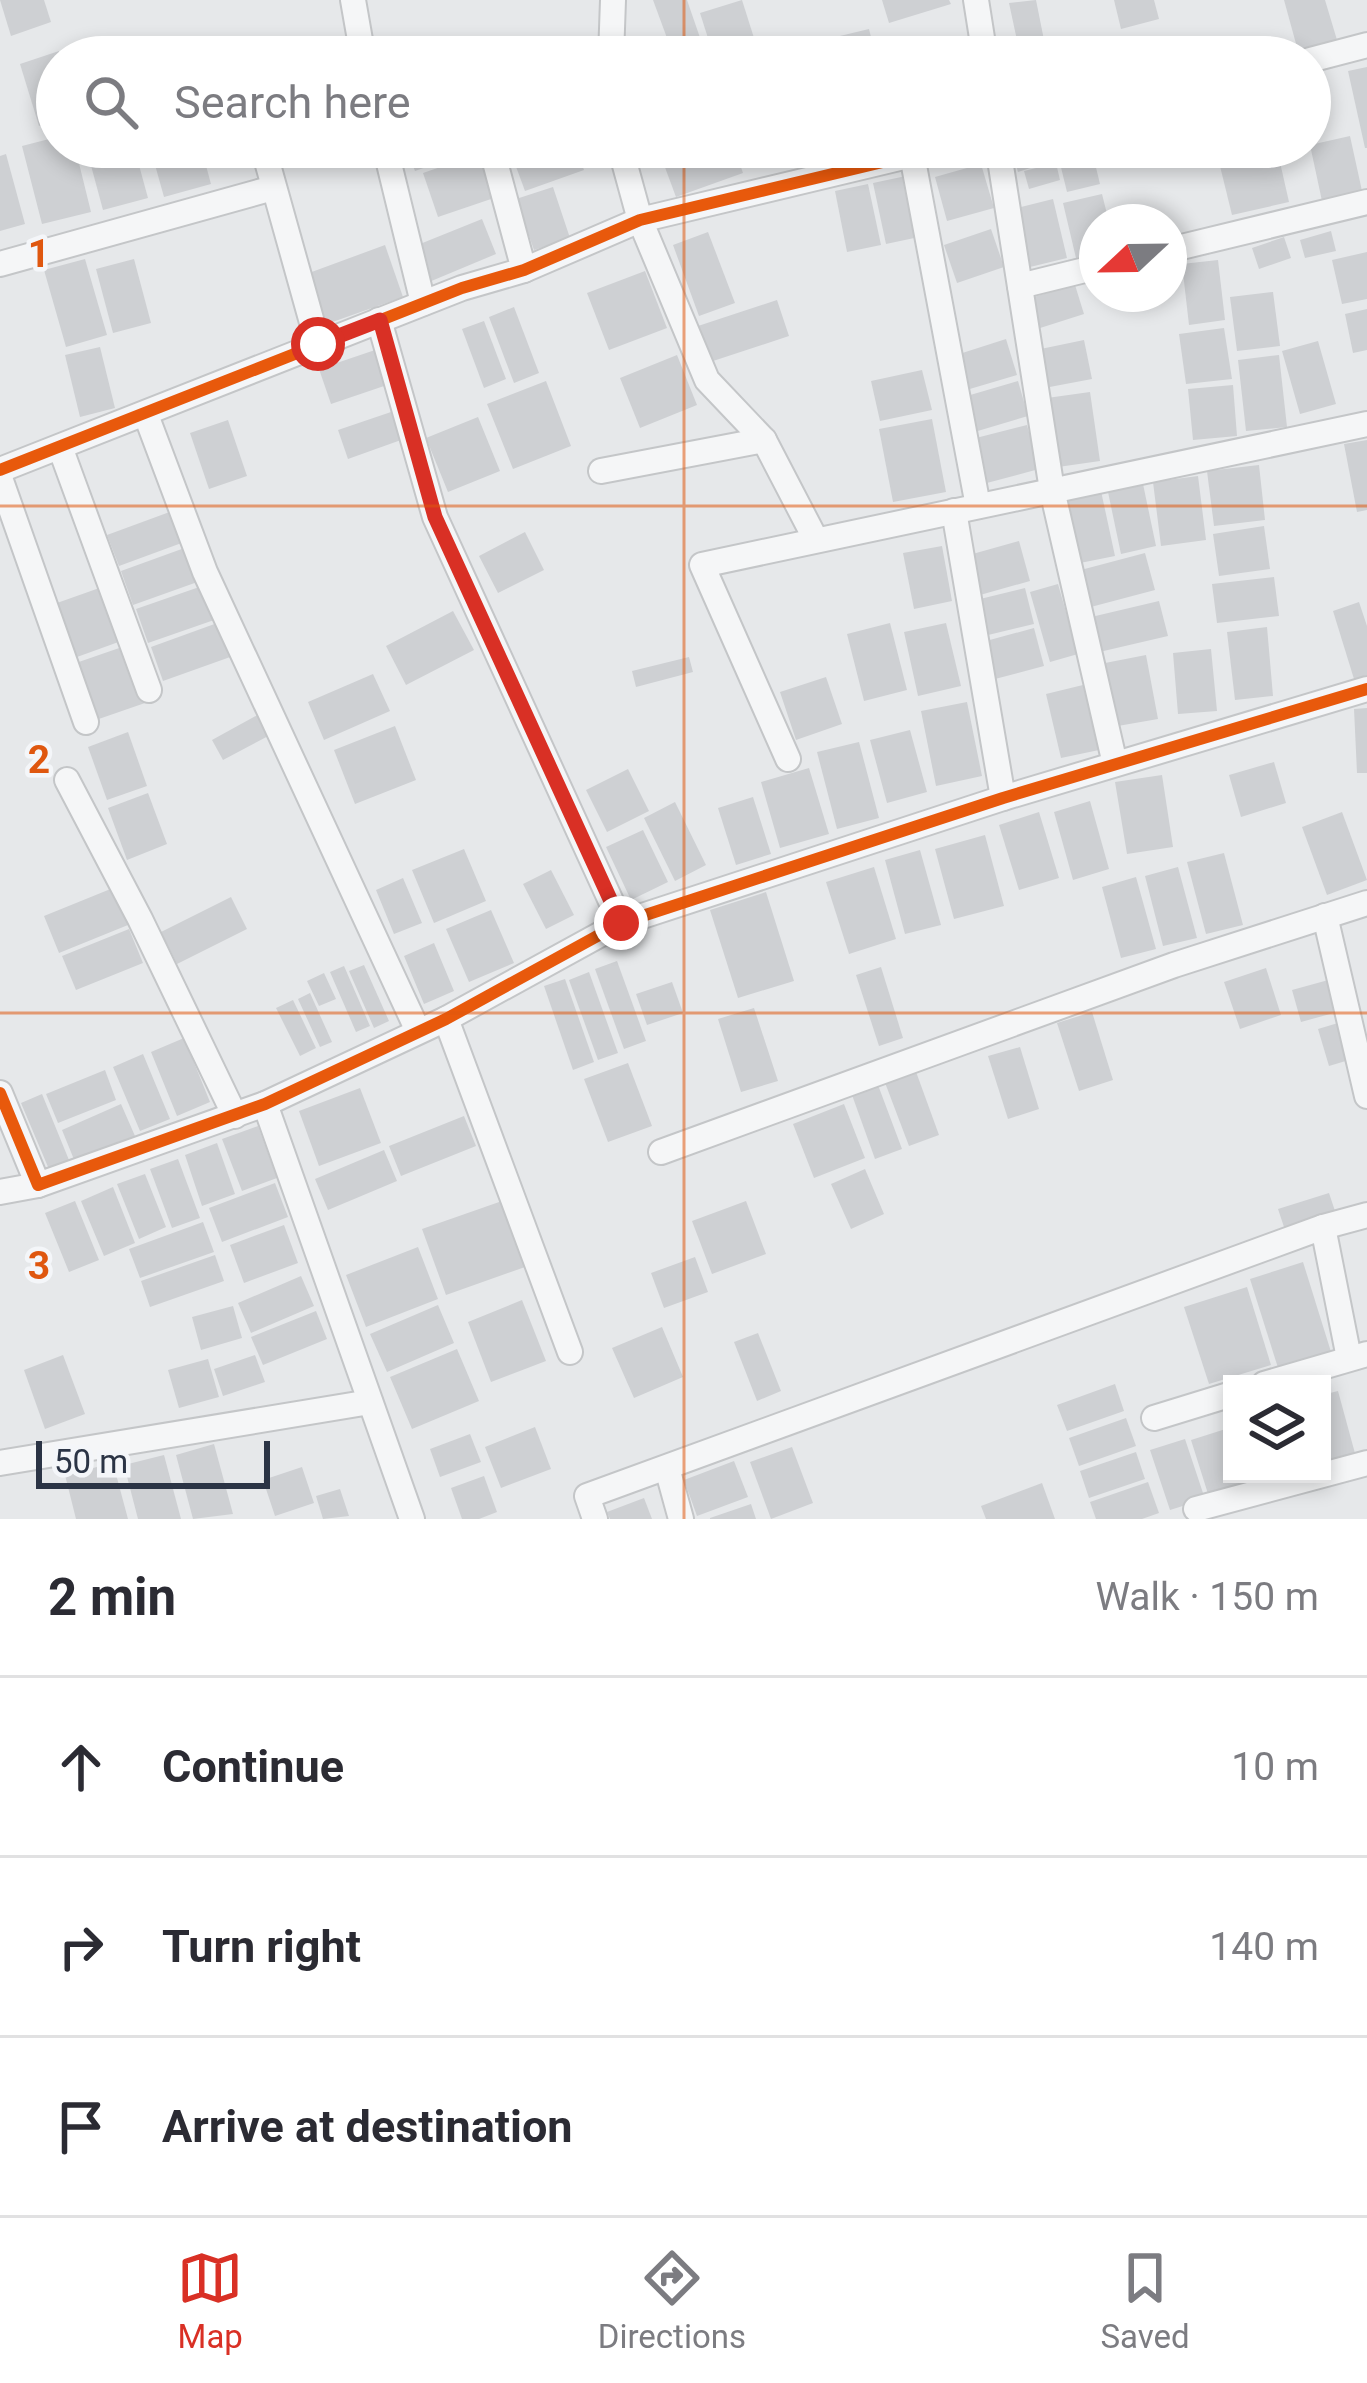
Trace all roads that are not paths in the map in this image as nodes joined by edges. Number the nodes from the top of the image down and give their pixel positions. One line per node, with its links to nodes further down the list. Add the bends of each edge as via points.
1 (353, 0): 4 (street)
2 (613, 0): 5 (street)
3 (976, 0): 6 (street)
4 (359, 36)
5 (612, 36)
6 (982, 36)
7 (1367, 45): 8 (street)
8 (1331, 54)
9 (268, 168): 16 (street)
10 (390, 168): 24 (street)
11 (497, 168): 21 (street)
12 (626, 168): 18 (street)
13 (858, 168): 18 (street)
14 (914, 168): 34 (street)
15 (1001, 168): 23 (street)
16 (273, 188): 20 (street); 26 (street)
17 (1367, 202): 19 (street)
18 (640, 220): 21 (street); 29 (street, via 707,380)
19 (1187, 246)
20 (0, 263)
21 (524, 270): 24 (street)
22 (1079, 271): 23 (street)
23 (1020, 286): 33 (street)
24 (423, 303): 25 (street)
25 (380, 320): 26 (street); 45 (street, via 435,517)
26 (318, 344): 27 (street)
27 (146, 415): 30 (street); 47 (street, via 205,572)
28 (1367, 424): 33 (street)
29 (764, 440): 31 (street); 35 (street)
30 (61, 447): 32 (street); 37 (street)
31 (601, 471)
32 (0, 474): 38 (street)
33 (1052, 490): 34 (street); 40 (street)
34 (966, 509): 35 (street); 42 (street)
35 (816, 540): 39 (street, via 702,565)
36 (1367, 689): 40 (street)
37 (149, 690)
38 (86, 722)
39 (788, 759)
40 (1115, 764): 42 (street)
41 (67, 780): 51 (street)
42 (1003, 798): 45 (street)
43 (1367, 903): 44 (street)
44 (1325, 916): 49 (street); 52 (street)
45 (621, 923): 46 (street)
46 (446, 1019): 47 (street); 57 (street)
47 (418, 1030): 50 (street)
48 (0, 1093): 53 (street)
49 (1367, 1096)
50 (265, 1104): 51 (street); 61 (street)
51 (235, 1116): 53 (street)
52 (661, 1153)
53 (38, 1185): 54 (street)
54 (0, 1192)
55 (1367, 1215): 56 (street)
56 (1323, 1227): 58 (street); 65 (street)
57 (570, 1352)
58 (1358, 1356): 59 (street)
59 (1294, 1375)
60 (1223, 1397): 62 (street)
61 (370, 1402): 64 (street); 67 (street)
62 (1154, 1418)
63 (1367, 1462): 66 (street)
64 (0, 1463)
65 (667, 1468): 68 (street, via 587,1496); 69 (street)
66 (1196, 1509)
67 (412, 1519)
68 (595, 1519)
69 (682, 1519)

